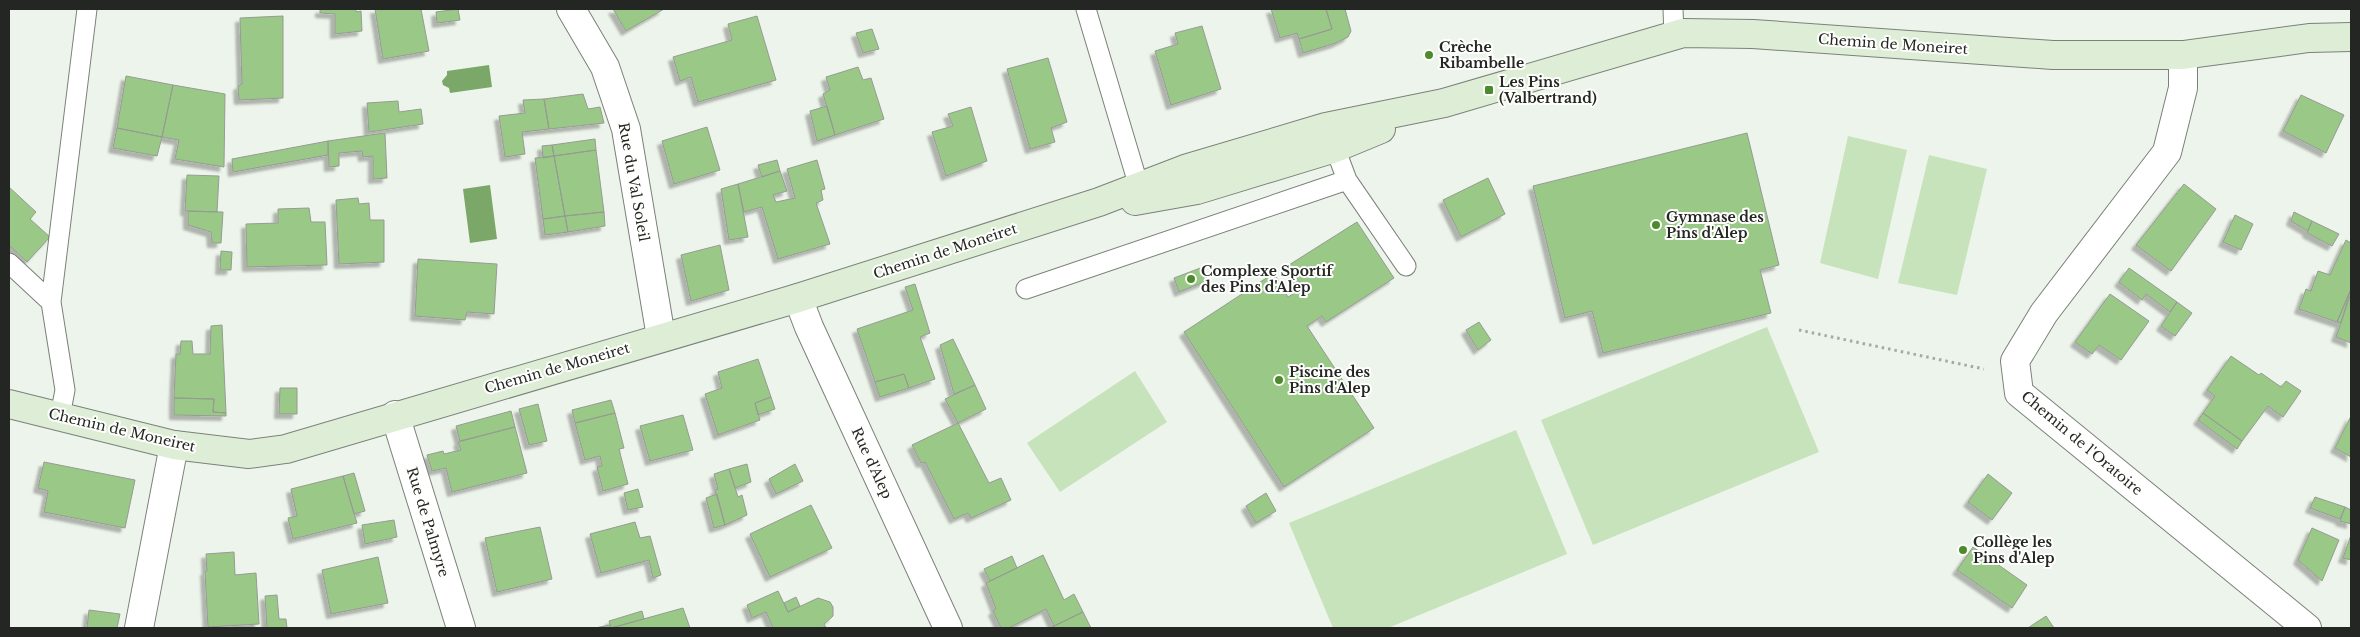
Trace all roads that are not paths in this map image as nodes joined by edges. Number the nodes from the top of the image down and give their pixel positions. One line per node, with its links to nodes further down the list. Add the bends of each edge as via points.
1 (87, 9): 16 (lane)
2 (570, 9): 17 (street, Rue du Val Soleil, via 605,67 626,129)
3 (1086, 9): 11 (lane)
4 (1673, 9): 5 (lane)
5 (1674, 36): 7 (main road, Chemin de Moneiret, via 1753,34 2053,55); 8 (main road, Chemin de Moneiret)
6 (2351, 37): 7 (main road, Chemin de Moneiret, via 2309,38)
7 (2184, 55): 25 (street, Chemin de l'Oratoire, via 2183,88 2167,152 2044,313 2014,361 2018,392)
8 (1444, 103): 9 (main road, Chemin de Moneiret); 11 (main road, Chemin de Moneiret, via 1326,127 1184,169)
9 (1335, 148): 10 (lane); 11 (main road, Chemin de Moneiret, via 1197,190)
10 (1347, 180): 13 (lane); 14 (lane)
11 (1141, 193): 15 (main road, Chemin de Moneiret, via 1098,202)
12 (9, 263): 16 (lane)
13 (1406, 266)
14 (1026, 289)
15 (798, 298): 17 (main road, Chemin de Moneiret); 24 (street, Rue d'Alep)
16 (51, 302): 19 (lane, via 65,390)
17 (662, 337): 20 (main road, Chemin de Moneiret)
18 (9, 404): 19 (main road, Chemin de Moneiret)
19 (60, 416): 21 (main road, Chemin de Moneiret)
20 (395, 416): 21 (main road, Chemin de Moneiret, via 286,449 249,454); 23 (street, Rue de Palmyre)
21 (174, 445): 22 (street)
22 (139, 628)
23 (461, 628)
24 (948, 628)
25 (2307, 628)

